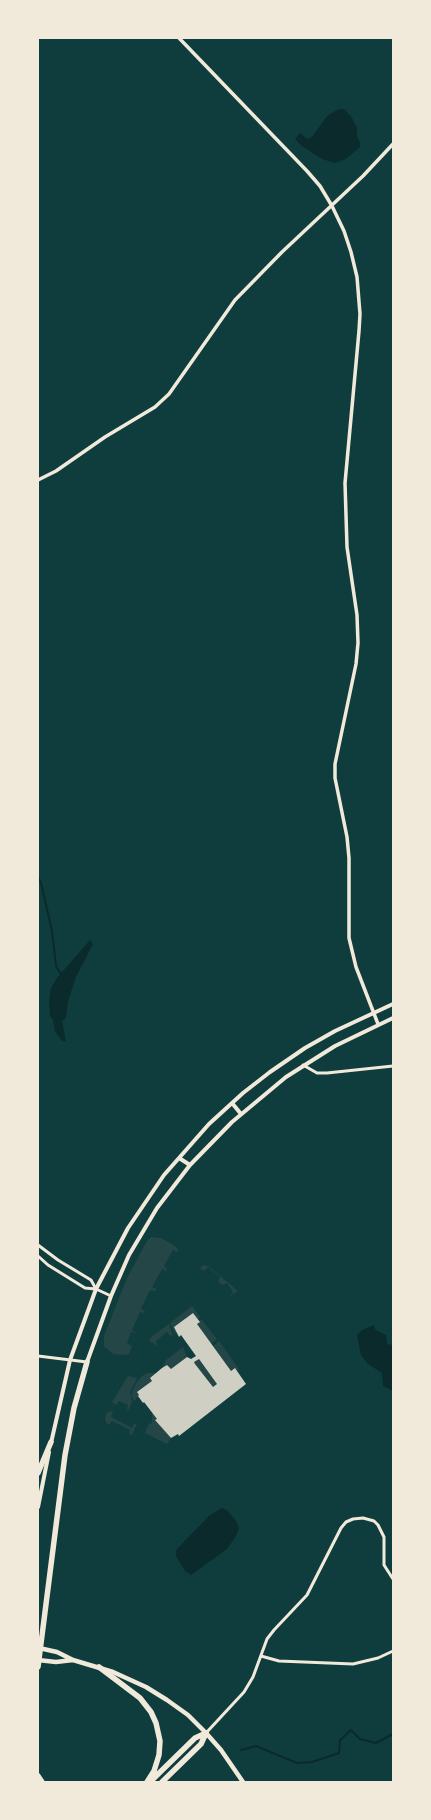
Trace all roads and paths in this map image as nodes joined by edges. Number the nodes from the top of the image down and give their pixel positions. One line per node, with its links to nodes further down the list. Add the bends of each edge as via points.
1 (179, 38): 3 (street, via 308,171)
2 (393, 144): 3 (street)
3 (332, 206): 4 (street, via 235,300 162,401 56,471); 6 (street, via 352,252 360,314 345,483 347,547 358,643 356,664 337,749 335,778 348,854 349,938 356,967)
4 (38, 480)
5 (393, 1004): 6 (main road)
6 (373, 1012): 8 (street); 11 (main road, via 295,1054)
7 (393, 1018): 8 (main road)
8 (378, 1024): 9 (main road)
9 (303, 1066): 10 (street, via 317,1073); 12 (main road)
10 (393, 1066)
11 (232, 1103): 12 (main road); 13 (main road, via 203,1130)
12 (241, 1114): 14 (main road)
13 (179, 1158): 14 (main road); 17 (main road, via 141,1208)
14 (190, 1165): 18 (main road, via 151,1217 129,1255)
15 (38, 1245): 17 (street, via 91,1280)
16 (38, 1256): 17 (street, via 85,1288)
17 (96, 1289): 18 (street); 20 (main road)
18 (111, 1296): 21 (main road)
19 (38, 1356): 20 (street)
20 (70, 1360): 21 (street); 22 (main road)
21 (87, 1362): 31 (highway, via 65,1454)
22 (51, 1442): 23 (highway); 24 (main road)
23 (38, 1473)
24 (38, 1507)
25 (393, 1579): 28 (street, via 384,1565 384,1537 378,1525 363,1518 346,1522 307,1595 274,1630)
26 (38, 1648): 30 (main road, via 58,1652)
27 (393, 1651): 28 (street, via 378,1658 353,1664 279,1661)
28 (261, 1656): 33 (street, via 244,1692)
29 (38, 1660): 30 (main road)
30 (73, 1660): 32 (main road)
31 (38, 1667)
32 (99, 1667): 33 (main road, via 154,1691); 36 (highway, via 140,1698 156,1723 159,1755)
33 (206, 1732): 36 (highway, via 195,1738); 37 (highway, via 201,1744); 38 (main road)
34 (38, 1776): 35 (highway)
35 (42, 1782)
36 (149, 1782)
37 (162, 1782)
38 (243, 1782)

